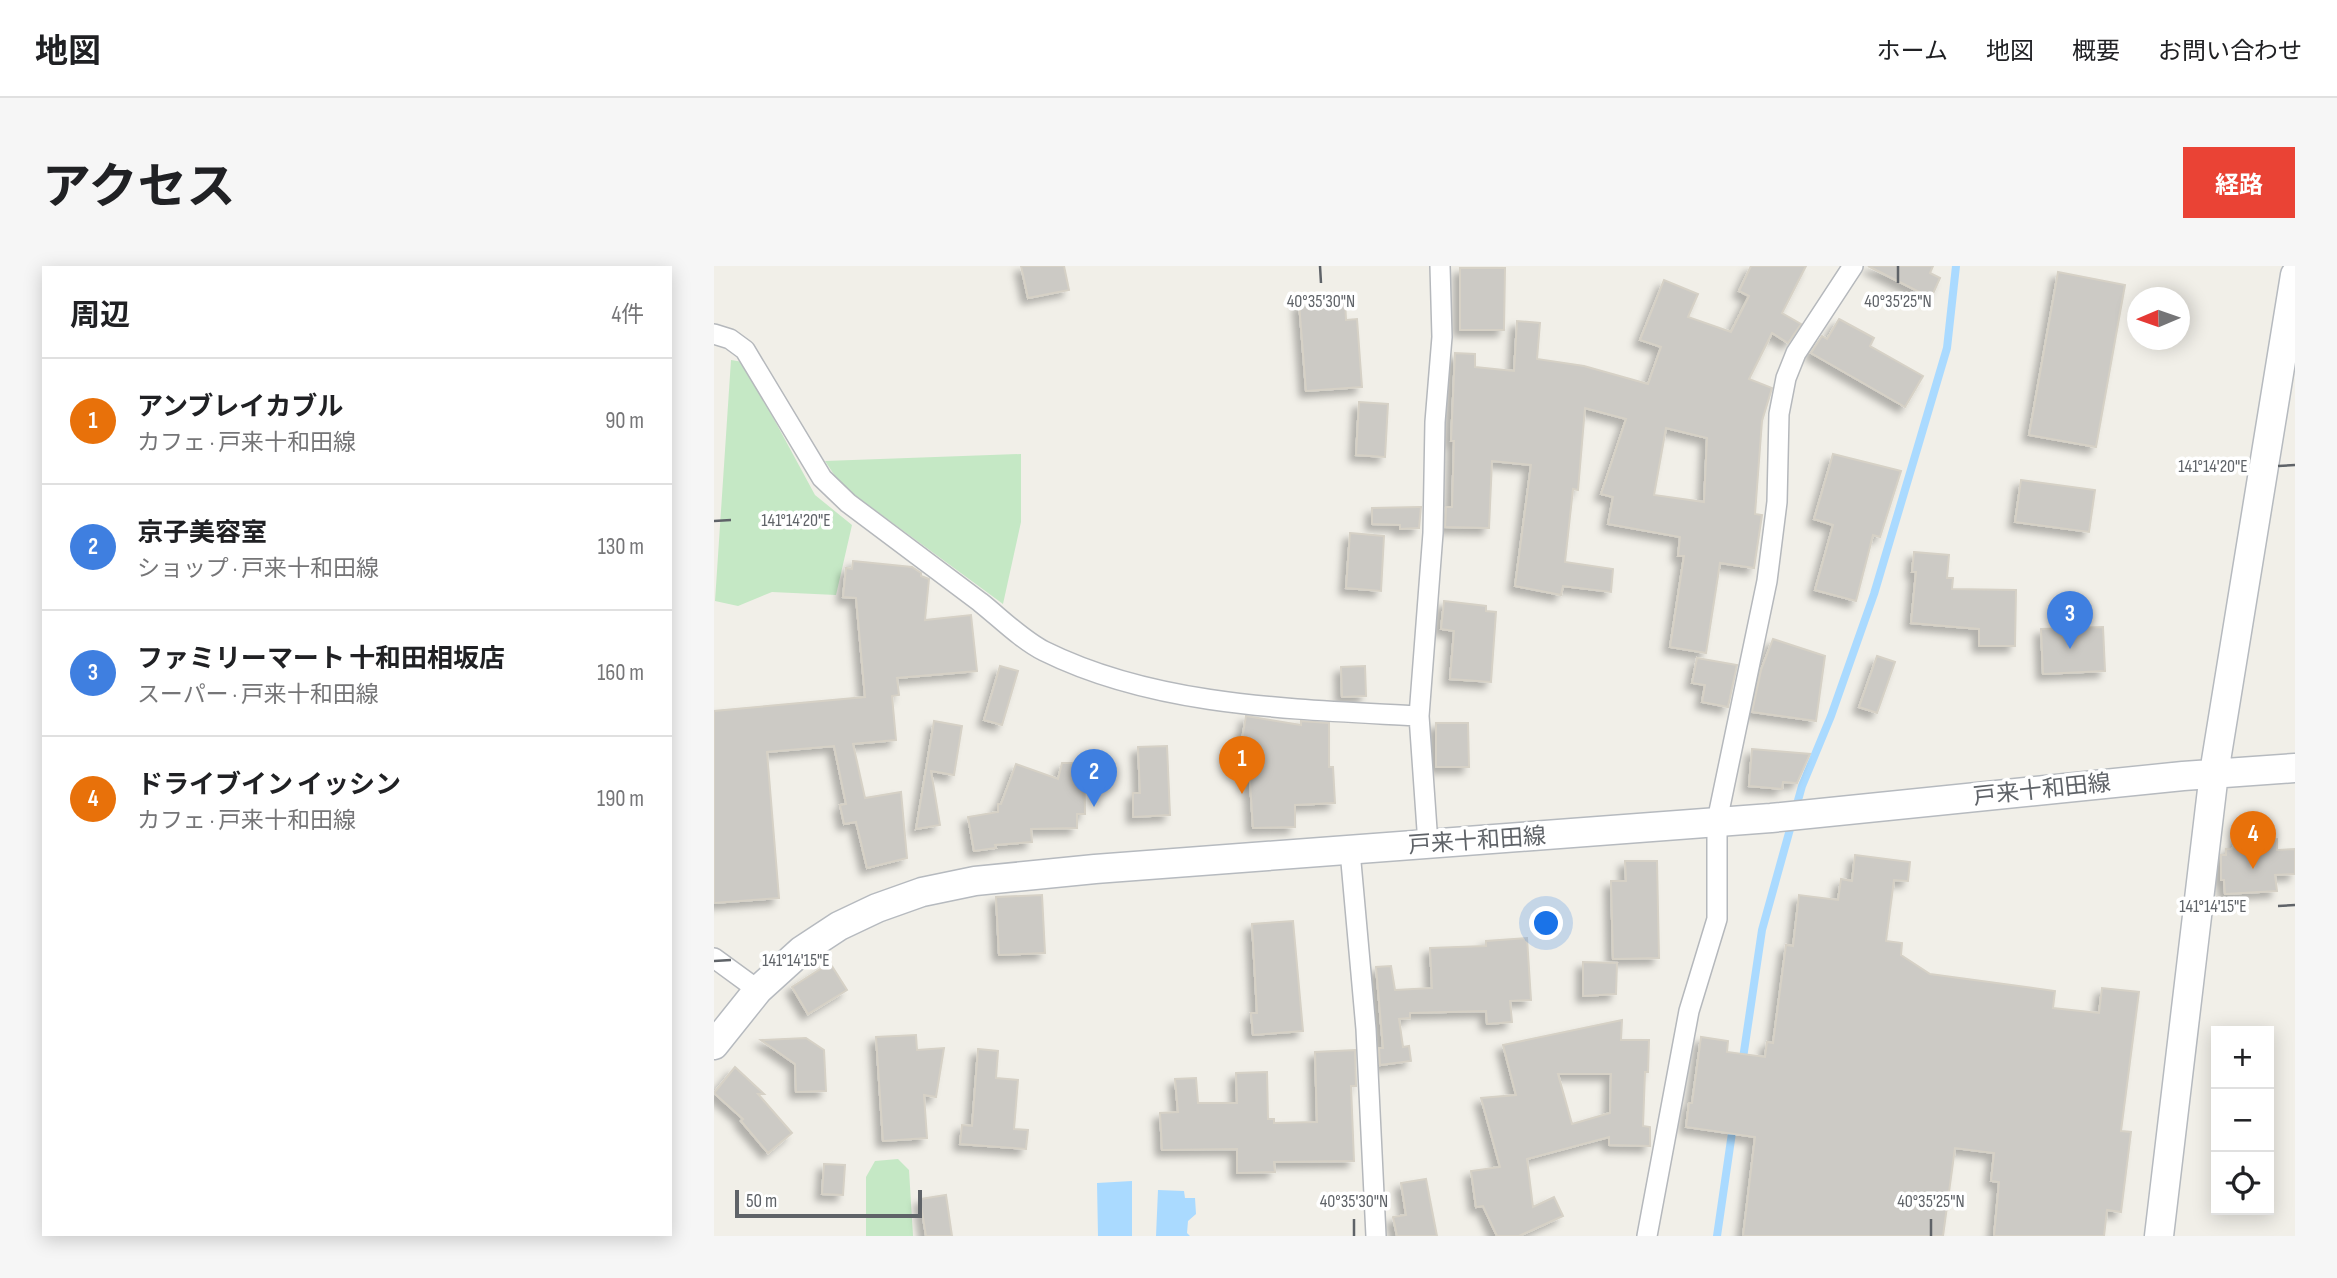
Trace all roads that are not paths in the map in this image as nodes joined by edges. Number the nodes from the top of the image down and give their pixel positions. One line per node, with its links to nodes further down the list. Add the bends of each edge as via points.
1 (1440, 266): 5 (street, via 1442,337 1433,533)
2 (1853, 266): 8 (street, via 1796,352 1786,378 1779,414 1777,502 1767,581)
3 (2295, 275): 7 (main road)
4 (714, 334): 5 (street, via 745,350 822,478 848,503 1042,650 1151,690 1329,711)
5 (1419, 716): 9 (street)
6 (2295, 768): 7 (main road, 戸来十和田線)
7 (2214, 773): 8 (main road, 戸来十和田線); 16 (main road)
8 (1717, 821): 9 (main road, 戸来十和田線); 15 (street, via 1717,919 1689,1011)
9 (1428, 844): 10 (main road, 戸来十和田線)
10 (1350, 851): 12 (main road, 戸来十和田線, via 1094,869 975,881 922,892 839,926 801,950); 14 (street, via 1366,1029)
11 (714, 958): 12 (street)
12 (758, 990): 13 (main road, 戸来十和田線)
13 (714, 1045)
14 (1376, 1236)
15 (1647, 1236)
16 (2159, 1236)

